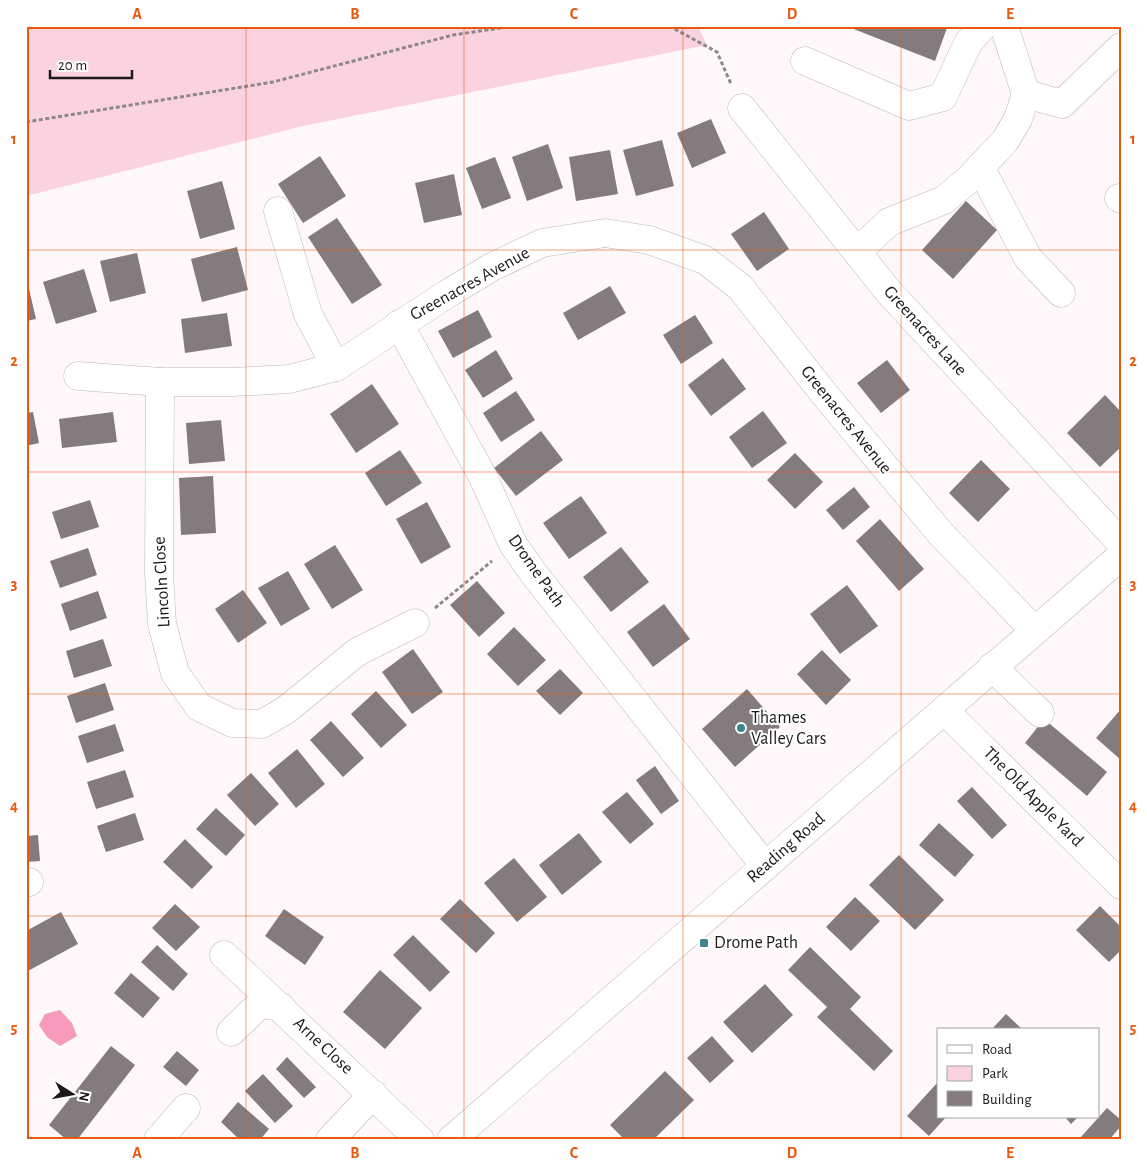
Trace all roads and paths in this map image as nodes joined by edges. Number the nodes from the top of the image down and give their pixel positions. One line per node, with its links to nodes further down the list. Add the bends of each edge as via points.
1 (514, 26): 9 (path, via 453,36 273,82)
2 (669, 26): 8 (path, via 717,52)
3 (983, 26): 6 (street, via 968,43 943,97 909,106)
4 (1004, 26): 7 (street)
5 (1121, 47): 7 (street, via 1062,104)
6 (805, 61)
7 (1026, 94): 10 (street, via 1018,119 1005,141)
8 (742, 108): 12 (street, Greenacres Lane)
9 (26, 122)
10 (980, 167): 12 (street, via 944,200 889,222); 13 (street, via 1028,258)
11 (278, 211): 15 (street, via 308,314)
12 (857, 252): 18 (street, Greenacres Lane, via 888,291)
13 (1062, 293)
14 (399, 324): 15 (street, Greenacres Avenue); 19 (street, Drome Path, via 483,478); 22 (street, Greenacres Avenue, via 492,267 542,243 604,233 649,240 705,260 740,287 941,534)
15 (336, 367): 17 (street, Greenacres Avenue, via 289,379)
16 (78, 376): 17 (street, Greenacres Avenue)
17 (160, 382): 21 (street, Lincoln Close, via 159,573 162,624 175,672 199,707 232,723 262,724 286,710 357,652)
18 (1121, 543)
19 (514, 544): 21 (path); 26 (street, Drome Path, via 534,574)
20 (1121, 556): 22 (street, Reading Road)
21 (415, 622)
22 (1034, 630): 23 (street, Reading Road)
23 (992, 667): 24 (street, Reading Road); 25 (street)
24 (944, 710): 26 (street, Reading Road); 27 (street, The Old Apple Yard)
25 (1040, 713)
26 (765, 866): 36 (street, Reading Road)
27 (1121, 886)
28 (224, 955): 29 (street, Arne Close)
29 (281, 1007): 30 (street, via 260,1004); 31 (street, Arne Close)
30 (231, 1032)
31 (373, 1094): 34 (street); 35 (street, Arne Close)
32 (186, 1108): 33 (street)
33 (158, 1140)
34 (330, 1140)
35 (420, 1140)
36 (452, 1140)

